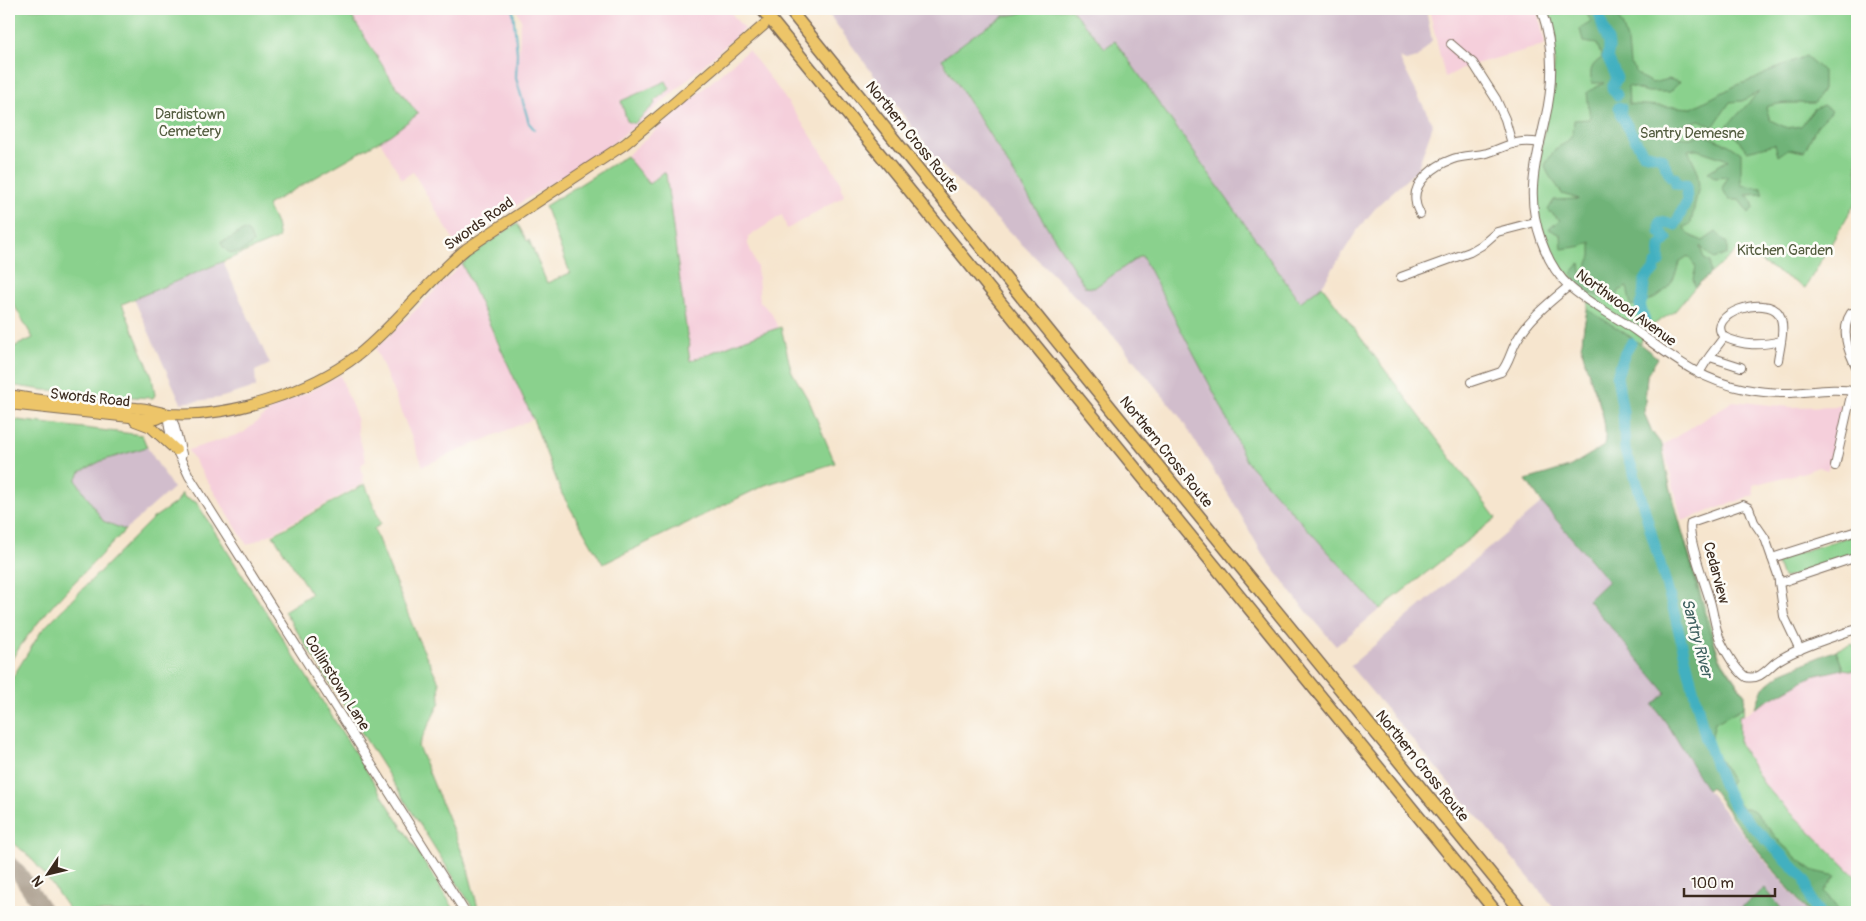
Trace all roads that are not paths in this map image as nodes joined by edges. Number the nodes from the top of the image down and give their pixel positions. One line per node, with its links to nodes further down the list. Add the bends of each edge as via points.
1 (789, 9): 37 (highway, Northern Cross Route)
2 (1542, 9): 6 (street, Northwood Avenue, via 1552,68)
3 (763, 10): 36 (highway)
4 (764, 25): 24 (main road, Swords Road, via 629,140 466,249 373,341 325,376 256,404 206,414)
5 (1450, 44): 7 (street, via 1472,63 1496,99)
6 (1540, 143): 7 (street, via 1520,141); 9 (street, Northwood Avenue, via 1532,190)
7 (1512, 144): 8 (street, via 1486,153 1454,158 1432,170 1423,178 1416,192 1415,202)
8 (1420, 214)
9 (1536, 222): 10 (street, via 1497,232 1470,252); 11 (street, Northwood Avenue, via 1542,243)
10 (1401, 277)
11 (1569, 286): 19 (street, Northwood Avenue); 20 (street, via 1526,326 1501,372)
12 (1857, 315): 18 (street, via 1851,313 1847,319 1846,332 1847,345)
13 (1724, 337): 14 (street, via 1753,345); 14 (street, via 1719,328 1728,315 1748,306 1763,306 1775,308 1778,313); 15 (street)
14 (1781, 340): 16 (street)
15 (1710, 358): 17 (street); 19 (street)
16 (1778, 360)
17 (1742, 368)
18 (1857, 368)
19 (1698, 374): 21 (street, Northwood Avenue, via 1725,384 1772,392)
20 (1472, 382)
21 (1854, 392): 27 (street)
22 (9, 395): 24 (main road, Swords Road, via 76,404 149,408)
23 (9, 404): 25 (main road, Swords Road)
24 (168, 414): 25 (main road, Swords Road, via 157,419); 26 (street, Collinstown Lane, via 167,425); 28 (street, Collinstown Lane, via 174,424)
25 (128, 417): 26 (main road, via 151,428)
26 (176, 450): 28 (street, Collinstown Lane)
27 (1835, 466)
28 (186, 468): 35 (street, Collinstown Lane)
29 (1857, 531): 31 (street)
30 (1857, 557): 32 (street)
31 (1772, 558): 32 (street, Cedarview); 34 (street, Cedarview, via 1763,534 1745,505 1696,520 1690,525 1718,633 1739,671 1746,677 1758,676)
32 (1779, 583): 34 (street, Cedarview, via 1784,616)
33 (1857, 632): 34 (street, Cedarview, via 1847,632)
34 (1800, 650)
35 (465, 912)
36 (1495, 912)
37 (1522, 912)

